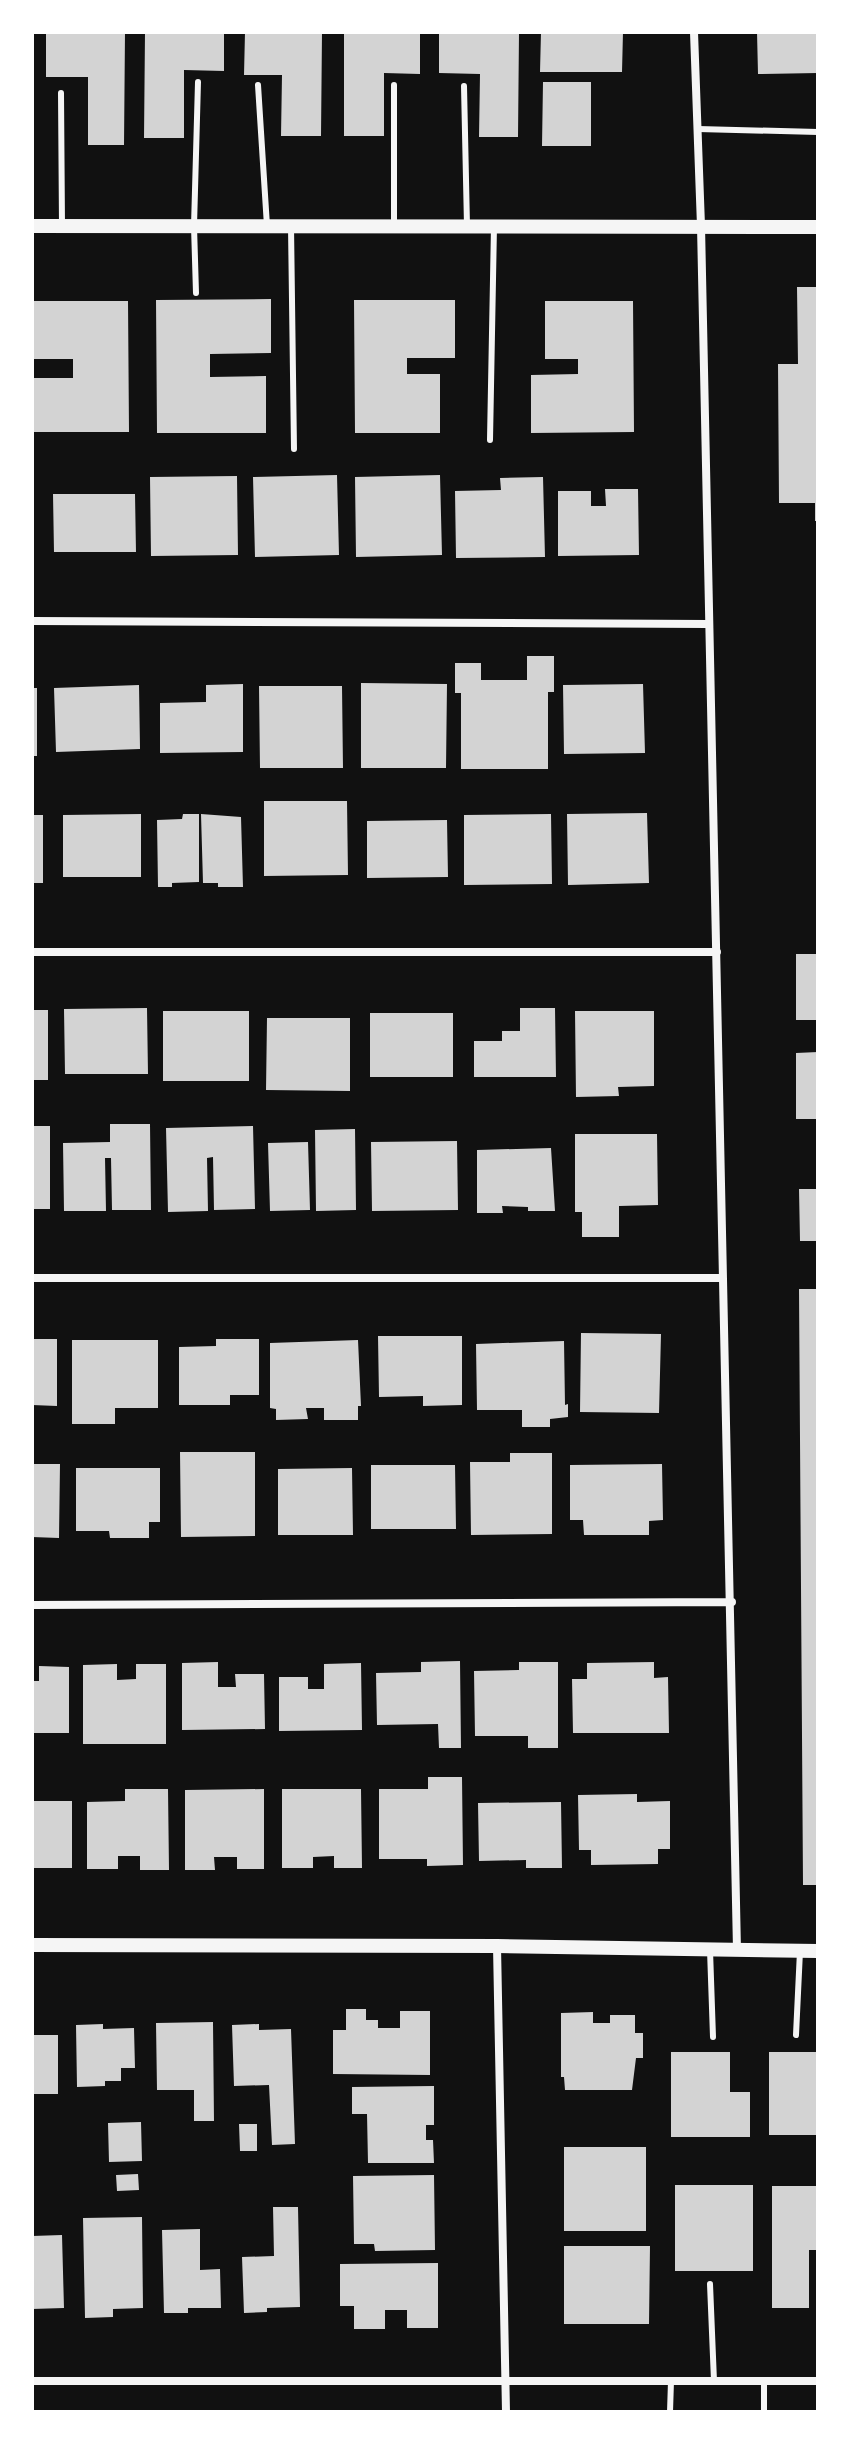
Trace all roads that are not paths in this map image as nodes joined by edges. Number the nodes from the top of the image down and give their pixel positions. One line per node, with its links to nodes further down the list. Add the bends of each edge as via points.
1 (694, 32): 7 (street)
2 (198, 82): 11 (lane)
3 (258, 85): 12 (lane)
4 (394, 85): 14 (lane)
5 (464, 86): 15 (lane)
6 (61, 93): 10 (lane)
7 (698, 129): 8 (lane); 17 (street)
8 (818, 132)
9 (32, 226): 10 (street)
10 (62, 226): 11 (street)
11 (194, 226): 12 (street); 19 (lane)
12 (267, 226): 13 (street)
13 (291, 226): 14 (street); 21 (lane)
14 (394, 226): 15 (street)
15 (467, 226): 16 (street)
16 (494, 226): 17 (street); 20 (lane)
17 (701, 226): 18 (street); 23 (street)
18 (818, 227)
19 (196, 293)
20 (490, 440)
21 (294, 449)
22 (32, 621): 23 (street)
23 (708, 624): 25 (street)
24 (32, 952): 25 (street)
25 (717, 952): 27 (street)
26 (32, 1278): 27 (street)
27 (723, 1278): 28 (street)
28 (732, 1602): 29 (street); 33 (street)
29 (32, 1605)
30 (32, 1945): 31 (street)
31 (497, 1946): 32 (street); 40 (street)
32 (710, 1950): 33 (street); 37 (lane)
33 (737, 1951): 34 (street)
34 (800, 1951): 35 (street); 36 (lane)
35 (818, 1951)
36 (796, 2035)
37 (713, 2037)
38 (710, 2284): 42 (lane)
39 (32, 2381): 40 (street)
40 (506, 2381): 41 (street); 45 (street)
41 (671, 2381): 42 (street); 46 (lane)
42 (714, 2381): 43 (street)
43 (764, 2381): 44 (street); 47 (lane)
44 (818, 2381)
45 (506, 2412)
46 (670, 2412)
47 (764, 2412)

